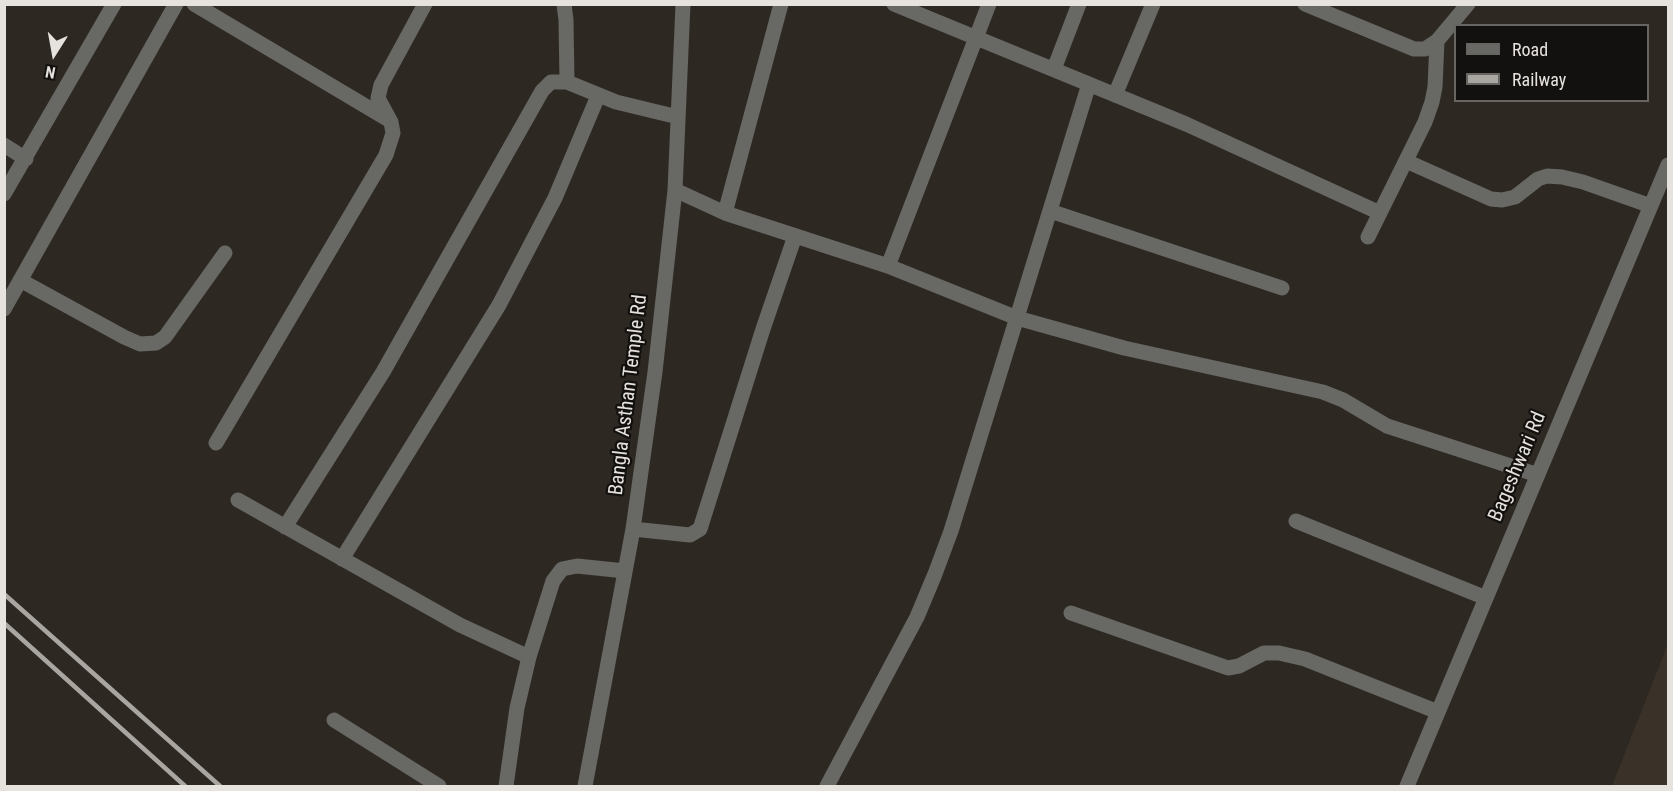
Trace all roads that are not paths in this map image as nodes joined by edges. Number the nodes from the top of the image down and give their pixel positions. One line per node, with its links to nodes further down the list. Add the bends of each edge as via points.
1 (114, 4): 24 (street)
2 (177, 4): 37 (street)
3 (194, 4): 22 (street)
4 (425, 4): 22 (street, via 381,85 378,98)
5 (564, 4): 17 (street)
6 (683, 4): 21 (street, Bangla Asthan Temple Rd)
7 (781, 4): 31 (street)
8 (894, 4): 14 (street)
9 (989, 4): 14 (street)
10 (1079, 4): 16 (street)
11 (1153, 4): 19 (street)
12 (1305, 4): 15 (street, via 1414,49 1425,49)
13 (1468, 4): 15 (street)
14 (976, 38): 16 (street); 36 (street)
15 (1437, 41): 25 (street, via 1432,102)
16 (1054, 69): 18 (street)
17 (567, 82): 20 (street); 45 (street, via 552,82 542,91 383,372)
18 (1089, 84): 19 (street); 30 (street)
19 (1115, 95): 32 (street)
20 (598, 96): 21 (street); 47 (street, via 555,198 499,305)
21 (678, 117): 27 (street, Bangla Asthan Temple Rd)
22 (391, 122): 41 (street, via 393,134 386,154)
23 (4, 145): 24 (street)
24 (26, 159): 28 (street)
25 (1406, 161): 29 (street, via 1491,199 1515,197 1547,176 1583,182); 32 (street)
26 (1668, 165): 29 (street, Bageshwari Rd)
27 (675, 190): 31 (street); 46 (street, Bangla Asthan Temple Rd)
28 (4, 194)
29 (1651, 206): 42 (street, Bageshwari Rd)
30 (1050, 211): 38 (street); 40 (street)
31 (725, 213): 33 (street)
32 (1380, 213): 34 (street)
33 (795, 236): 36 (street); 46 (street, via 700,529 690,535)
34 (1368, 237)
35 (225, 253): 37 (street, via 165,337 156,343 140,344 124,337)
36 (888, 266): 40 (street)
37 (20, 280): 39 (street)
38 (1282, 288)
39 (4, 309)
40 (1017, 318): 42 (street, via 1124,348 1323,392 1387,426); 57 (street, via 935,574 917,617)
41 (216, 443)
42 (1538, 475): 49 (street, Bageshwari Rd)
43 (238, 500): 45 (street)
44 (1296, 521): 49 (street)
45 (285, 527): 47 (street)
46 (633, 529): 48 (street, Bangla Asthan Temple Rd)
47 (342, 559): 51 (street, via 460,625)
48 (625, 571): 51 (street, via 577,566 562,569 550,587); 56 (street, Bangla Asthan Temple Rd)
49 (1486, 598): 52 (street, Bageshwari Rd)
50 (1071, 612): 52 (street, via 1228,668 1264,653 1305,659)
51 (529, 657): 55 (street)
52 (1438, 712): 58 (street, Bageshwari Rd)
53 (334, 720): 54 (street)
54 (439, 786)
55 (506, 786)
56 (585, 786)
57 (827, 786)
58 (1407, 786)

